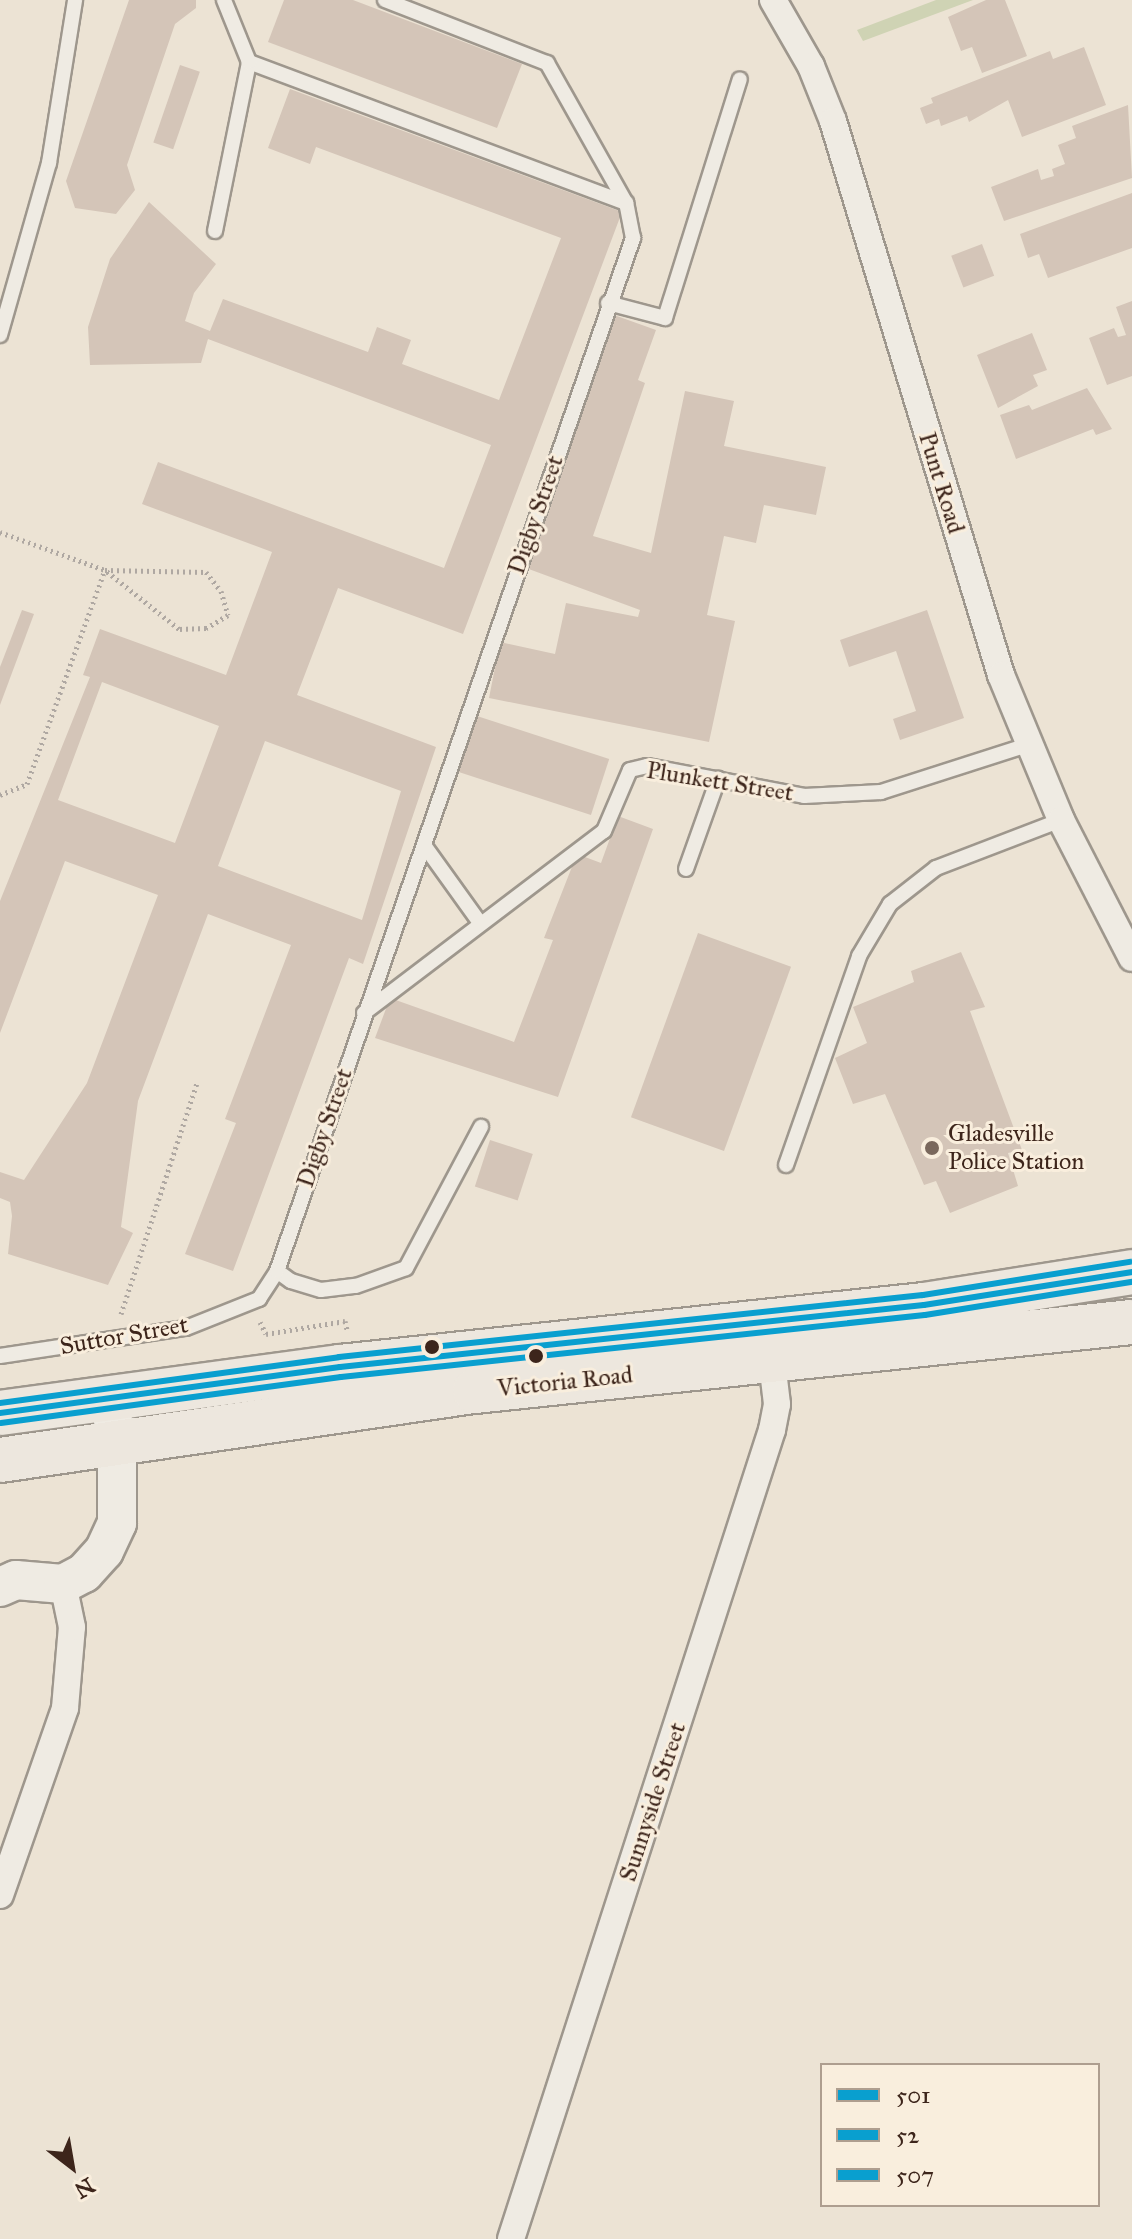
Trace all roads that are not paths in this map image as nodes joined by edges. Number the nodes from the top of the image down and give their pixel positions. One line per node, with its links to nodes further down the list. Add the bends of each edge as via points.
1 (75, 0): 10 (lane, via 49,163)
2 (224, 0): 5 (lane)
3 (385, 0): 7 (lane, via 547,63)
4 (773, 0): 11 (street, Punt Road, via 811,66 833,121 974,595)
5 (249, 62): 7 (lane); 8 (lane)
6 (740, 79): 9 (lane, via 665,318)
7 (626, 203): 9 (lane, Digby Street, via 633,238)
8 (215, 231)
9 (608, 303): 14 (lane, Digby Street)
10 (0, 335)
11 (1027, 745): 12 (lane, Plunkett Street, via 881,792 804,796); 13 (street, Punt Road)
12 (718, 779): 15 (lane); 16 (lane, Plunkett Street, via 647,766 630,770 604,831)
13 (1061, 820): 17 (street, Punt Road); 20 (lane, via 936,868 890,904 859,956)
14 (424, 845): 16 (lane); 18 (lane, Digby Street)
15 (686, 869)
16 (480, 923): 18 (lane, Plunkett Street)
17 (1132, 958)
18 (363, 1014): 21 (lane, Digby Street)
19 (481, 1127): 21 (lane, via 406,1268 356,1286 321,1290)
20 (786, 1165)
21 (277, 1271): 24 (lane, Suttor Street, via 259,1299 186,1328)
22 (1132, 1272): 26 (highway, Victoria Road, via 924,1305 340,1367)
23 (1132, 1322): 25 (highway, Victoria Road)
24 (0, 1356)
25 (772, 1362): 28 (highway, Victoria Road, via 475,1391); 33 (street, Sunnyside Street, via 777,1404 769,1441)
26 (109, 1398): 27 (highway, Victoria Road); 28 (street)
27 (0, 1413)
28 (117, 1443): 29 (highway, Victoria Road); 30 (street, via 117,1523 104,1551 84,1573)
29 (0, 1460)
30 (63, 1584): 31 (street, via 16,1580); 32 (street, via 72,1627 65,1708)
31 (0, 1587)
32 (0, 1895)
33 (511, 2239)

